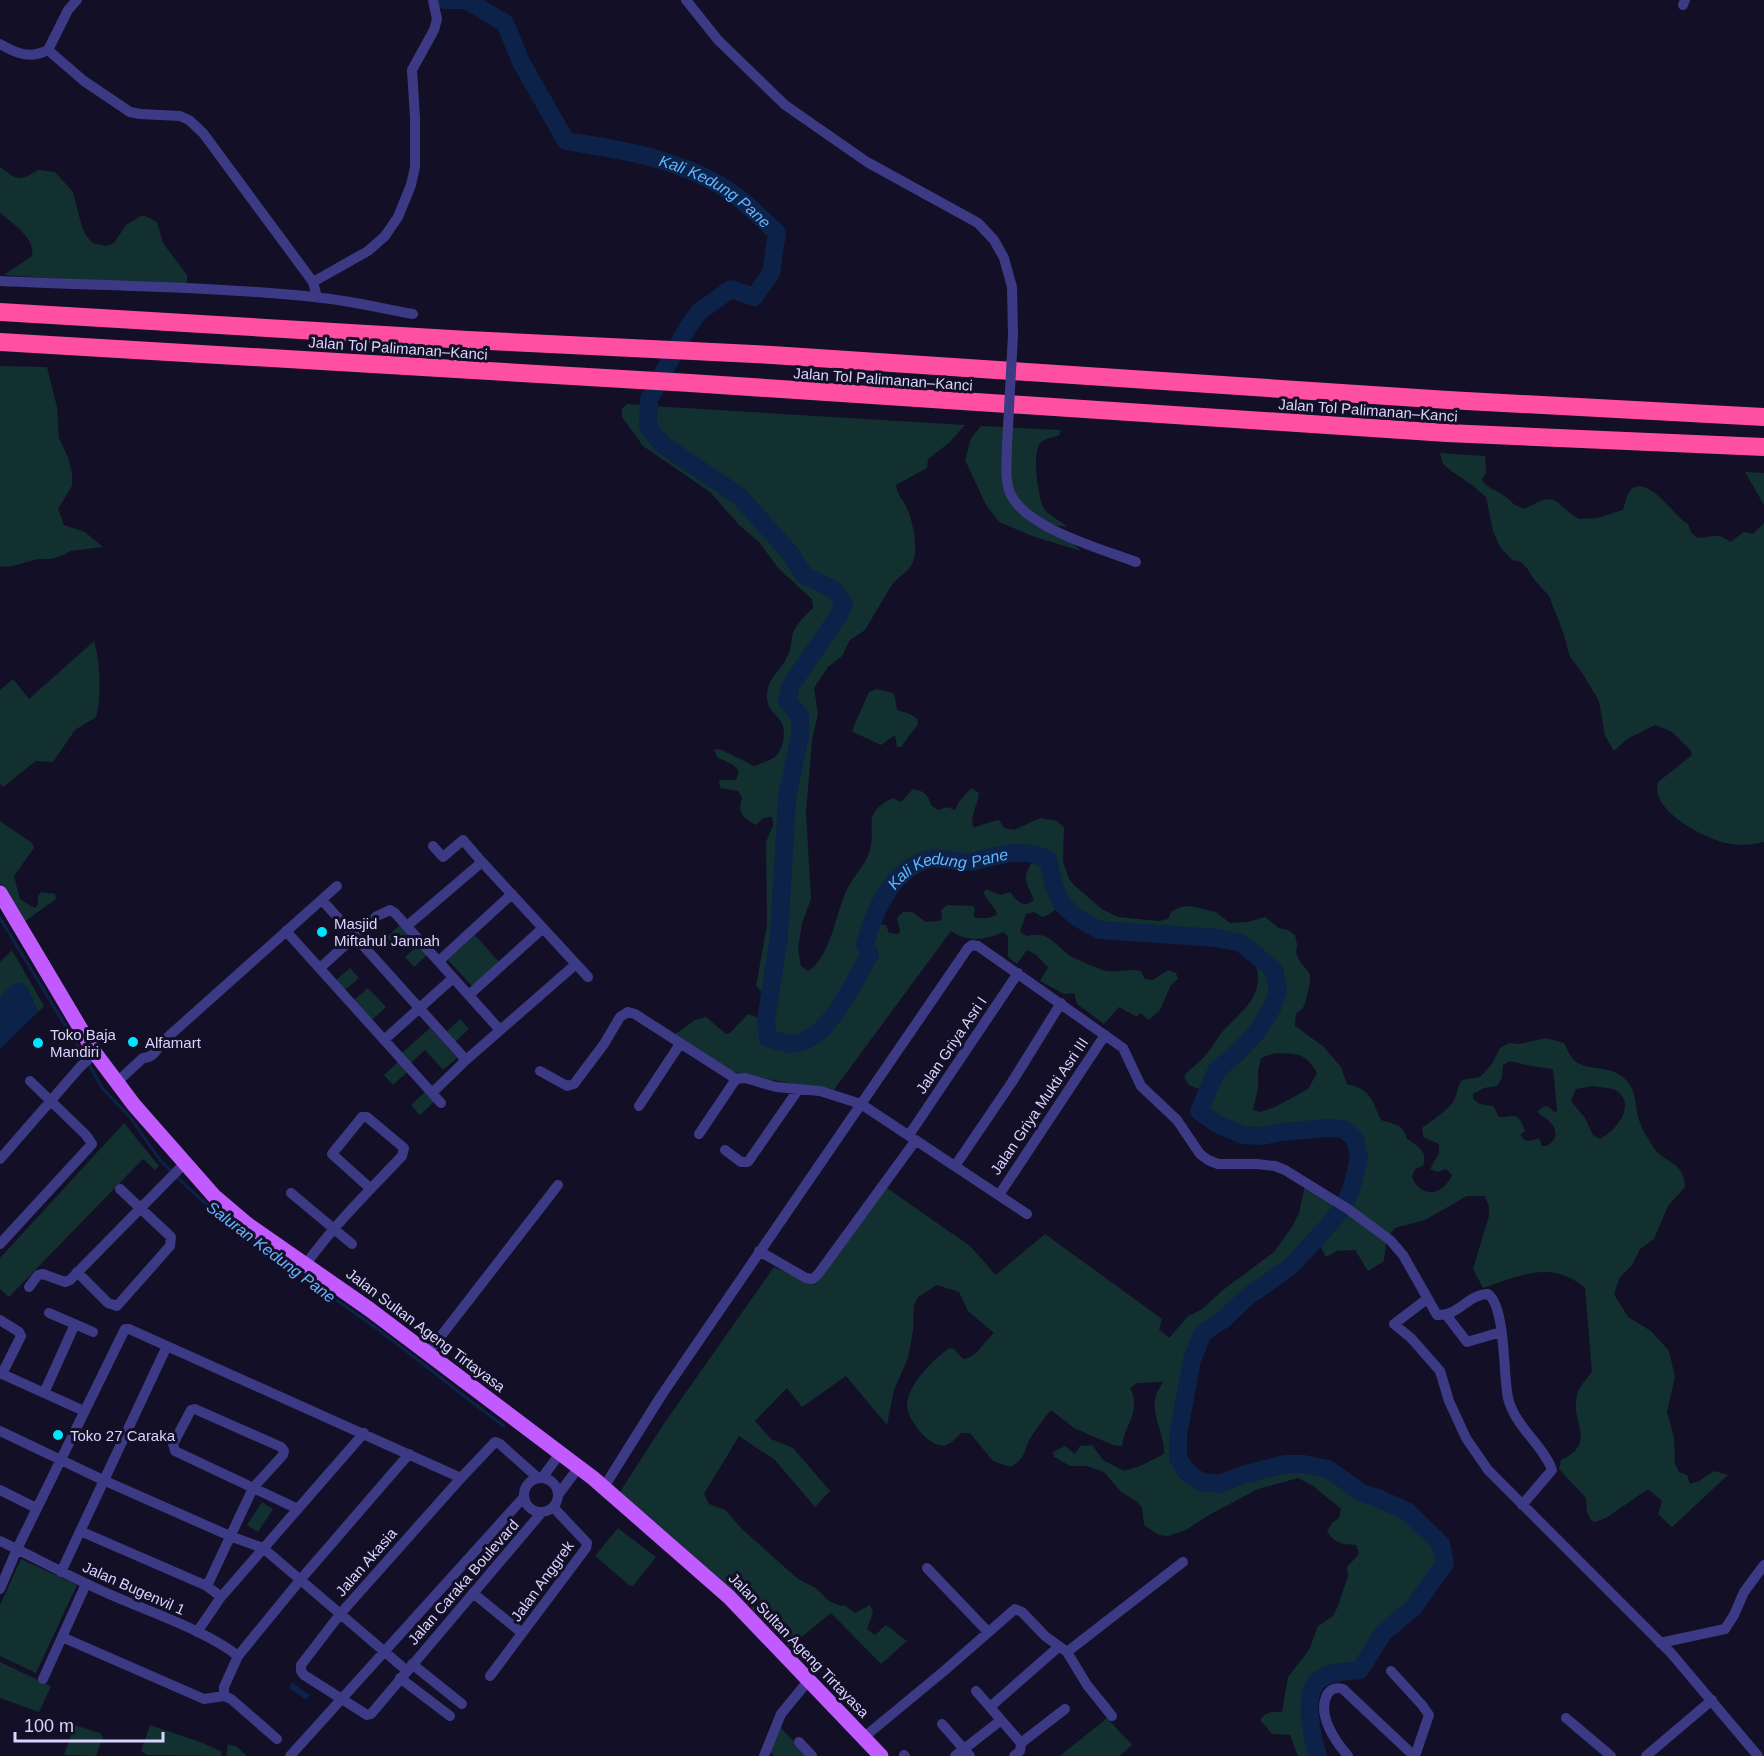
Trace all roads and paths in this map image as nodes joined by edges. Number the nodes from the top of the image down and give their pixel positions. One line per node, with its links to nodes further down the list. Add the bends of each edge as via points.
1 (77, 0): 5 (street)
2 (686, 0): 14 (street, bridge, via 718,40 785,105 867,162 978,223 994,240 1012,287 1007,445 1010,494 1038,522)
3 (433, 4): 7 (street, via 434,30 412,70 415,167 398,217 368,251)
4 (0, 44): 5 (street, via 24,56)
5 (48, 50): 7 (street, via 84,81 130,112 189,120 203,133)
6 (0, 281): 8 (street)
7 (313, 282): 8 (street)
8 (317, 297): 10 (street)
9 (0, 312): 12 (highway, Jalan Tol Palimanan–Kanci)
10 (413, 314)
11 (0, 342): 13 (highway, Jalan Tol Palimanan–Kanci, via 1447,433)
12 (1764, 417)
13 (1764, 447)
14 (1136, 562)
15 (433, 846): 16 (street, via 442,857 463,840)
16 (482, 862): 19 (street); 21 (street)
17 (337, 886): 20 (street)
18 (0, 893): 38 (main road, Jalan Sultan Ageng Tirtayasa)
19 (512, 894): 22 (street); 25 (street)
20 (322, 900): 23 (street); 24 (street)
21 (407, 926): 24 (street, via 395,913 384,911); 25 (street)
22 (543, 928): 26 (street); 31 (street)
23 (286, 931): 27 (street); 43 (street, via 160,1044 157,1051 143,1058)
24 (354, 936): 27 (street); 33 (street)
25 (439, 961): 30 (street)
26 (576, 964): 29 (street); 34 (street)
27 (320, 968): 36 (street)
28 (1018, 973): 32 (street); 48 (street, via 978,946 968,948); 51 (street, Jalan Griya Asri I)
29 (588, 977)
30 (453, 978): 31 (street); 33 (street)
31 (469, 995): 34 (street)
32 (1061, 1003): 35 (street); 55 (street)
33 (419, 1008): 36 (street); 39 (street)
34 (500, 1030): 39 (street)
35 (1105, 1035): 60 (street, Jalan Griya Mukti Asri III); 70 (street, via 1123,1048 1141,1086 1177,1120 1200,1154 1223,1165 1275,1166 1330,1197 1390,1240)
36 (384, 1040): 45 (street)
37 (680, 1044): 40 (street, via 642,1017 628,1012 620,1017 574,1084 567,1086); 41 (street); 49 (street)
38 (89, 1059): 43 (main road, Jalan Sultan Ageng Tirtayasa); 46 (street)
39 (466, 1060): 45 (street)
40 (540, 1071)
41 (736, 1079): 44 (street, via 745,1077); 50 (street)
42 (30, 1081): 46 (street)
43 (117, 1082): 54 (main road, Jalan Sultan Ageng Tirtayasa)
44 (798, 1090): 48 (street, via 820,1091); 52 (street, via 748,1162 741,1162)
45 (432, 1093): 47 (street)
46 (51, 1101): 53 (street); 64 (street, via 92,1144)
47 (441, 1103)
48 (861, 1104): 51 (street); 66 (street)
49 (639, 1106)
50 (699, 1134)
51 (913, 1137): 55 (street); 66 (street, Jalan Griya Asri I, via 813,1279)
52 (725, 1150)
53 (0, 1159)
54 (181, 1166): 61 (street); 67 (main road, Jalan Sultan Ageng Tirtayasa, via 222,1204)
55 (955, 1166): 60 (street)
56 (558, 1185): 78 (street)
57 (120, 1188): 61 (street)
58 (371, 1189): 58 (street, via 332,1154 362,1117 404,1148 402,1156); 63 (street)
59 (291, 1193): 63 (street)
60 (999, 1195): 62 (street)
61 (140, 1208): 68 (street); 68 (street, via 172,1242 117,1306 108,1303)
62 (1027, 1214)
63 (334, 1228): 65 (street); 67 (street)
64 (0, 1244)
65 (352, 1244)
66 (759, 1251): 91 (street)
67 (306, 1264): 78 (main road, Jalan Sultan Ageng Tirtayasa)
68 (77, 1272): 69 (street, via 64,1282 38,1275)
69 (29, 1287)
70 (1427, 1299): 72 (street, via 1435,1314); 96 (street, via 1394,1324 1438,1368 1471,1445 1488,1470)
71 (49, 1313): 74 (street)
72 (1447, 1316): 76 (street, via 1467,1341); 76 (street, via 1478,1295 1488,1294 1494,1299)
73 (0, 1320): 79 (street, via 21,1336)
74 (75, 1324): 75 (street); 80 (street)
75 (93, 1332)
76 (1501, 1332): 96 (street, via 1512,1410 1552,1470)
77 (167, 1346): 81 (street, via 125,1329); 83 (street); 90 (street)
78 (427, 1354): 85 (main road, Jalan Sultan Ageng Tirtayasa)
79 (1, 1373): 80 (street)
80 (44, 1393): 81 (street)
81 (84, 1411): 86 (street)
82 (0, 1431): 86 (street)
83 (364, 1433): 84 (street); 99 (street)
84 (409, 1454): 89 (street); 110 (street)
85 (559, 1454): 87 (main road, Jalan Sultan Ageng Tirtayasa); 88 (street)
86 (60, 1460): 90 (street); 98 (street)
87 (577, 1470): 91 (main road, Jalan Sultan Ageng Tirtayasa); 94 (street)
88 (543, 1475): 89 (street, Jalan Akasia, via 495,1442); 94 (street, via 553,1483); 95 (street, via 527,1485)
89 (461, 1478): 116 (street, Jalan Akasia)
90 (103, 1480): 101 (street); 102 (street)
91 (604, 1487): 130 (main road, Jalan Sultan Ageng Tirtayasa, via 729,1597)
92 (253, 1488): 92 (street, via 175,1451 173,1444 191,1410 281,1448 283,1455); 99 (street); 102 (street)
93 (0, 1490): 98 (street)
94 (558, 1495): 97 (street)
95 (524, 1497): 100 (street, via 530,1508); 123 (street, Jalan Caraka Boulevard)
96 (1522, 1505): 121 (street)
97 (553, 1507): 100 (street); 119 (street, Jalan Anggrek, via 587,1543 586,1548)
98 (36, 1508): 105 (street)
99 (298, 1509): 104 (street)
100 (542, 1512): 114 (street, Jalan Caraka Boulevard)
101 (80, 1531): 109 (street); 112 (street)
102 (230, 1536): 104 (street); 112 (street)
103 (0, 1541): 105 (street, Jalan Bugenvil 1)
104 (263, 1548): 110 (street); 115 (street)
105 (17, 1549): 109 (street, Jalan Bugenvil 1); 113 (street)
106 (1183, 1562): 124 (street)
107 (1764, 1565): 121 (street, via 1744,1592 1725,1629)
108 (927, 1568): 118 (street)
109 (61, 1572): 111 (street, Jalan Bugenvil 1)
110 (301, 1579): 116 (street); 125 (street)
111 (86, 1584): 117 (street, Jalan Bugenvil 1); 120 (street)
112 (207, 1586): 115 (street)
113 (0, 1589)
114 (473, 1593): 119 (street); 126 (street, Jalan Caraka Boulevard)
115 (221, 1597): 117 (street)
116 (342, 1613): 123 (street); 133 (street, Jalan Akasia, via 301,1665 301,1671)
117 (197, 1632): 125 (street, Jalan Bugenvil 1)
118 (988, 1632): 124 (street, via 1017,1609); 143 (street)
119 (522, 1633): 128 (street, Jalan Anggrek)
120 (62, 1637): 129 (street); 132 (street, via 204,1699)
121 (1660, 1643): 134 (street)
122 (1055, 1650): 136 (street)
123 (385, 1651): 126 (street); 133 (street, Jalan Caraka Boulevard)
124 (1067, 1652): 139 (street)
125 (238, 1656): 132 (street)
126 (406, 1671): 133 (street, Jalan Caraka Boulevard, via 369,1715); 135 (street); 138 (street)
127 (1391, 1671): 155 (street, via 1429,1713)
128 (490, 1676)
129 (43, 1679)
130 (804, 1686): 143 (main road, Jalan Sultan Ageng Tirtayasa); 149 (street, via 781,1714)
131 (976, 1691): 136 (street)
132 (224, 1696): 144 (street)
133 (341, 1699): 148 (street, Jalan Caraka Boulevard)
134 (1712, 1700): 157 (street); 158 (street)
135 (462, 1704)
136 (990, 1707): 141 (street)
137 (1065, 1709): 146 (street)
138 (450, 1716)
139 (1112, 1716)
140 (1566, 1718): 156 (street)
141 (1000, 1720): 146 (street); 147 (street)
142 (942, 1724): 147 (street)
143 (863, 1738): 151 (main road, Jalan Sultan Ageng Tirtayasa)
144 (277, 1739)
145 (799, 1742): 150 (street)
146 (1021, 1743): 153 (street)
147 (967, 1752): 152 (street)
148 (290, 1756)
149 (764, 1756)
150 (812, 1756)
151 (881, 1756)
152 (955, 1756)
153 (1014, 1756)
154 (1348, 1756): 155 (street, via 1325,1718 1323,1706 1328,1694 1337,1688 1343,1689)
155 (1414, 1756)
156 (1611, 1756)
157 (1646, 1756)
158 (1758, 1756)

